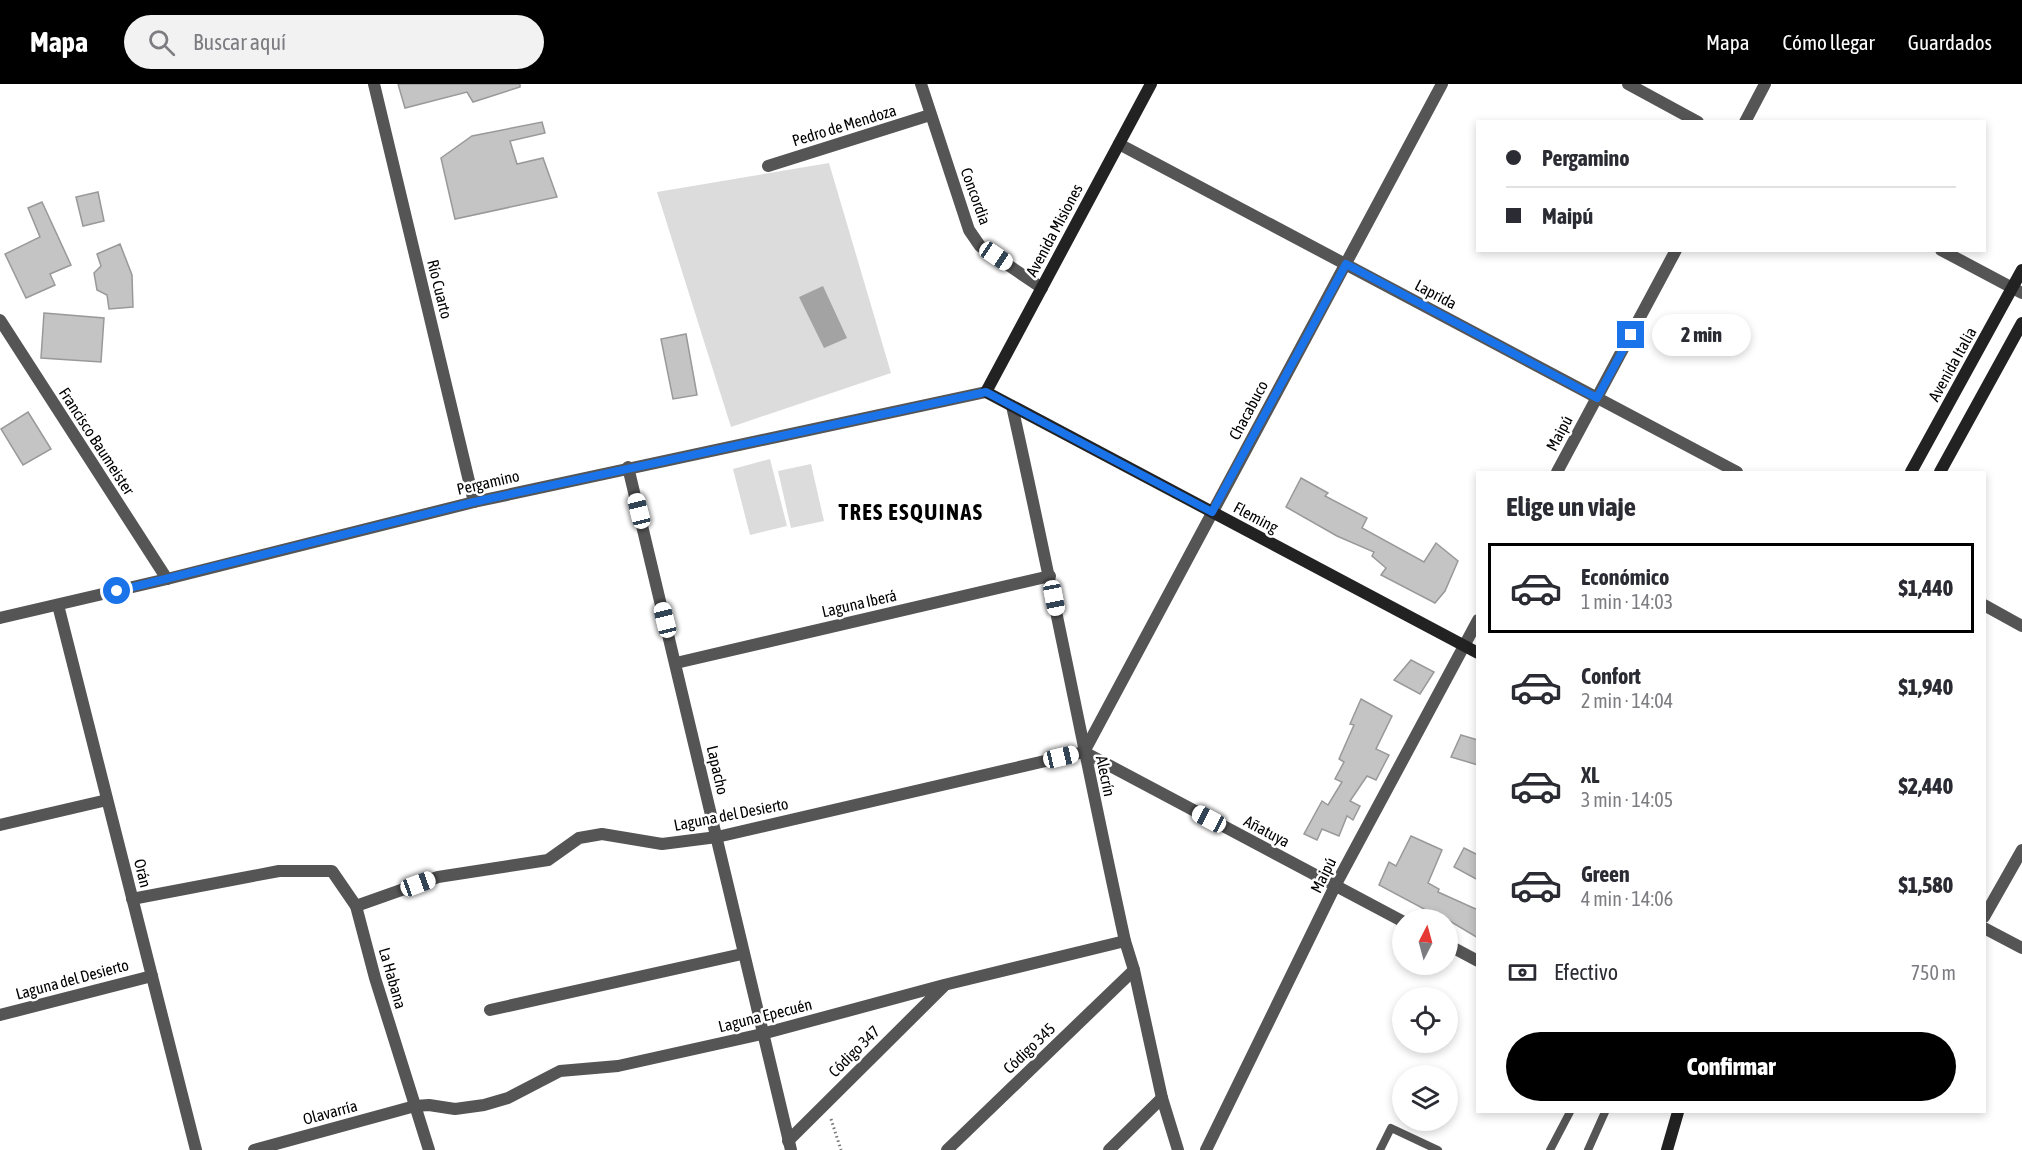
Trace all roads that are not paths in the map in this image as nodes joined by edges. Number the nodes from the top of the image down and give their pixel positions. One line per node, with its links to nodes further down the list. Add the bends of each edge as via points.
1 (374, 84): 28 (street, Río Cuarto)
2 (921, 84): 7 (street, Concordia)
3 (1151, 84): 10 (main road, Avenida Misiones)
4 (1442, 84): 14 (street, Chacabuco)
5 (1628, 84): 8 (street)
6 (1765, 84): 9 (street)
7 (930, 115): 11 (street, Pedro de Mendoza); 16 (street, Concordia, via 969,230 980,246)
8 (1694, 120)
9 (1746, 120)
10 (1119, 144): 14 (street, Laprida); 16 (main road, Avenida Misiones)
11 (768, 166)
12 (1675, 252): 21 (street, Maipú)
13 (1945, 252): 17 (street)
14 (1346, 264): 21 (street, Laprida); 29 (street, Chacabuco)
15 (2022, 270): 17 (main road, Avenida Italia)
16 (1042, 288): 20 (main road, Avenida Misiones)
17 (2017, 291): 26 (main road, Avenida Italia)
18 (0, 320): 31 (street, Francisco Baumeister)
19 (2022, 323): 27 (main road)
20 (986, 392): 22 (main road, Fleming); 23 (street, Pergamino)
21 (1597, 398): 24 (street, Maipú); 25 (street, Laprida)
22 (1012, 406): 29 (main road, Fleming); 30 (street, Alecrín)
23 (628, 467): 28 (street, Pergamino); 39 (street, Lapacho)
24 (1558, 471)
25 (1735, 471)
26 (1912, 471)
27 (1941, 471)
28 (474, 502): 31 (street, Pergamino)
29 (1212, 512): 37 (main road, Fleming); 40 (street, Chacabuco)
30 (1050, 576): 39 (street, Laguna Iberá); 40 (street, Alecrín)
31 (167, 579): 32 (street, Pergamino)
32 (58, 605): 34 (street, Pergamino); 41 (street, Orán)
33 (1986, 606): 36 (street)
34 (0, 618)
35 (1476, 624): 37 (street, Maipú)
36 (2022, 626)
37 (1464, 646): 38 (main road, Fleming); 45 (street, Maipú)
38 (1476, 652)
39 (676, 663): 43 (street, Lapacho)
40 (1084, 752): 43 (street, Laguna del Desierto); 45 (street, Añatuya); 51 (street, Alecrín)
41 (107, 800): 42 (street); 46 (street, Orán)
42 (0, 825)
43 (717, 837): 47 (street, Laguna del Desierto, via 662,844 602,834 579,838 548,860 438,877); 54 (street, Lapacho)
44 (2022, 850): 48 (street)
45 (1335, 886): 49 (street, Añatuya); 74 (street, Maipú)
46 (132, 899): 47 (street, La Habana, via 279,871 332,871); 57 (street, Orán)
47 (356, 906): 63 (street, La Habana)
48 (1986, 913)
49 (1392, 916)
50 (1986, 929): 52 (street)
51 (1125, 941): 56 (street, Alecrín); 58 (street, Laguna Epecuén)
52 (2022, 948)
53 (1458, 950): 55 (street)
54 (742, 954): 59 (street); 61 (street, Lapacho)
55 (1476, 960)
56 (1134, 970): 62 (street, Alecrín); 71 (street, Código 345)
57 (152, 976): 60 (street, Laguna del Desierto); 68 (street, Orán)
58 (944, 985): 61 (street, Laguna Epecuén); 67 (street, Código 347, via 825,1103)
59 (490, 1010)
60 (0, 1015)
61 (762, 1034): 63 (street, Laguna Epecuén, via 618,1066 560,1071 508,1098 484,1105 455,1109); 67 (street, Lapacho)
62 (1162, 1098): 72 (street); 73 (street, Alecrín)
63 (415, 1106): 69 (street, Olavarría); 70 (street, La Habana)
64 (1569, 1113): 77 (lane)
65 (1605, 1113): 78 (lane)
66 (1678, 1113): 79 (main road)
67 (790, 1146)
68 (196, 1150)
69 (254, 1150)
70 (429, 1150)
71 (947, 1150)
72 (1109, 1150)
73 (1179, 1150)
74 (1206, 1150)
75 (1380, 1150): 76 (lane, via 1391,1128)
76 (1438, 1150)
77 (1550, 1150)
78 (1588, 1150)
79 (1667, 1150)

